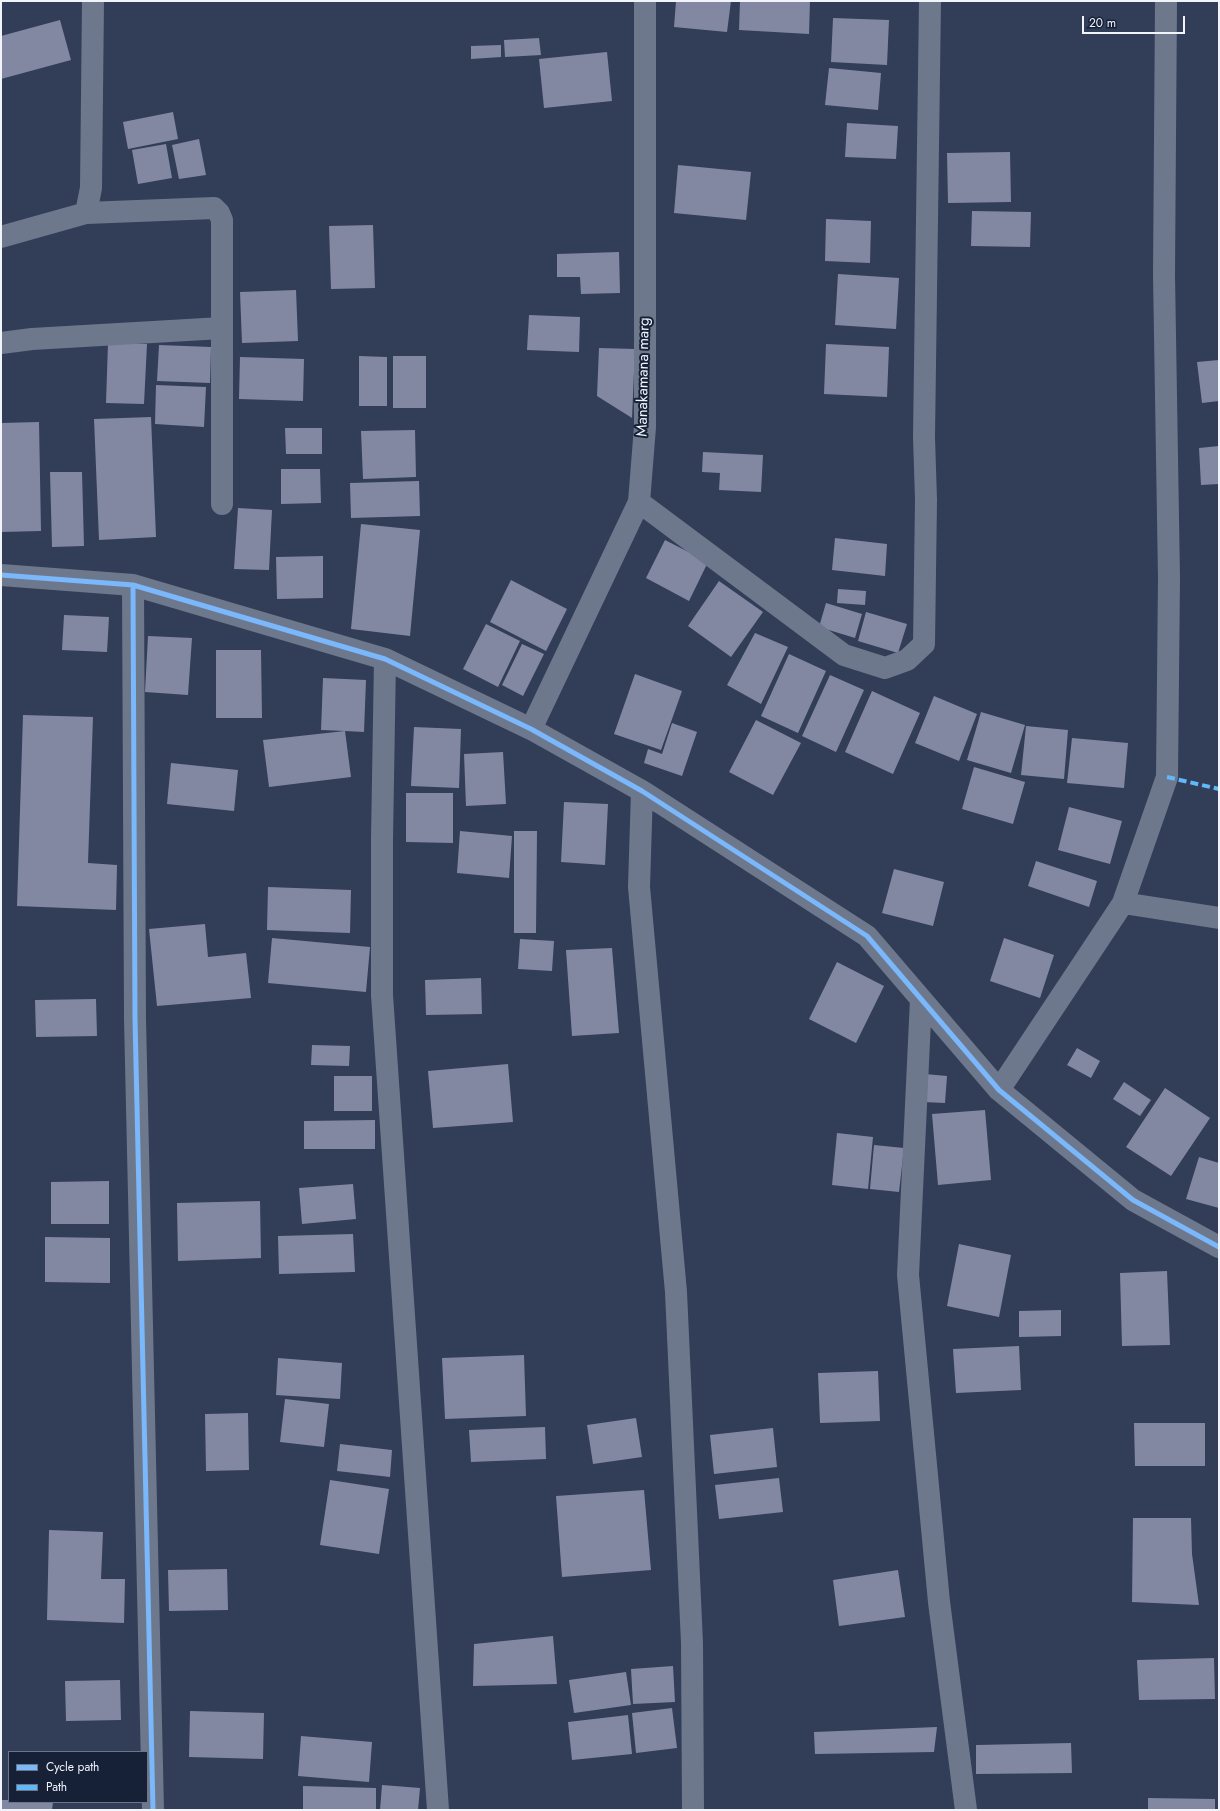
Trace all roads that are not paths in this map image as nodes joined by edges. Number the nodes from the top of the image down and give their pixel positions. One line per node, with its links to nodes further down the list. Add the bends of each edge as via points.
1 (93, 1): 5 (street, via 91,188)
2 (645, 1): 9 (street, Manakamana marg, via 645,427)
3 (930, 1): 9 (street, via 924,644 907,660 885,668 844,655)
4 (1166, 1): 16 (street, via 1164,275 1169,578 1167,777)
5 (86, 213): 6 (street); 7 (street, via 214,208 222,220)
6 (1, 237)
7 (222, 328): 8 (street); 10 (street)
8 (1, 343)
9 (639, 502): 14 (street, Manakamana marg)
10 (222, 504)
11 (1, 575): 12 (street)
12 (133, 585): 13 (street); 21 (street, via 135,1019)
13 (385, 659): 14 (street); 22 (street, via 382,995)
14 (531, 729): 15 (street)
15 (642, 792): 18 (street, via 868,936); 23 (street, via 639,887 676,1292 692,1643)
16 (1123, 903): 17 (street); 19 (street)
17 (1219, 918)
18 (921, 999): 19 (street); 24 (street, via 908,1275 939,1602)
19 (999, 1090): 20 (street, via 1133,1200)
20 (1219, 1247)
21 (154, 1810)
22 (438, 1810)
23 (693, 1810)
24 (966, 1810)

